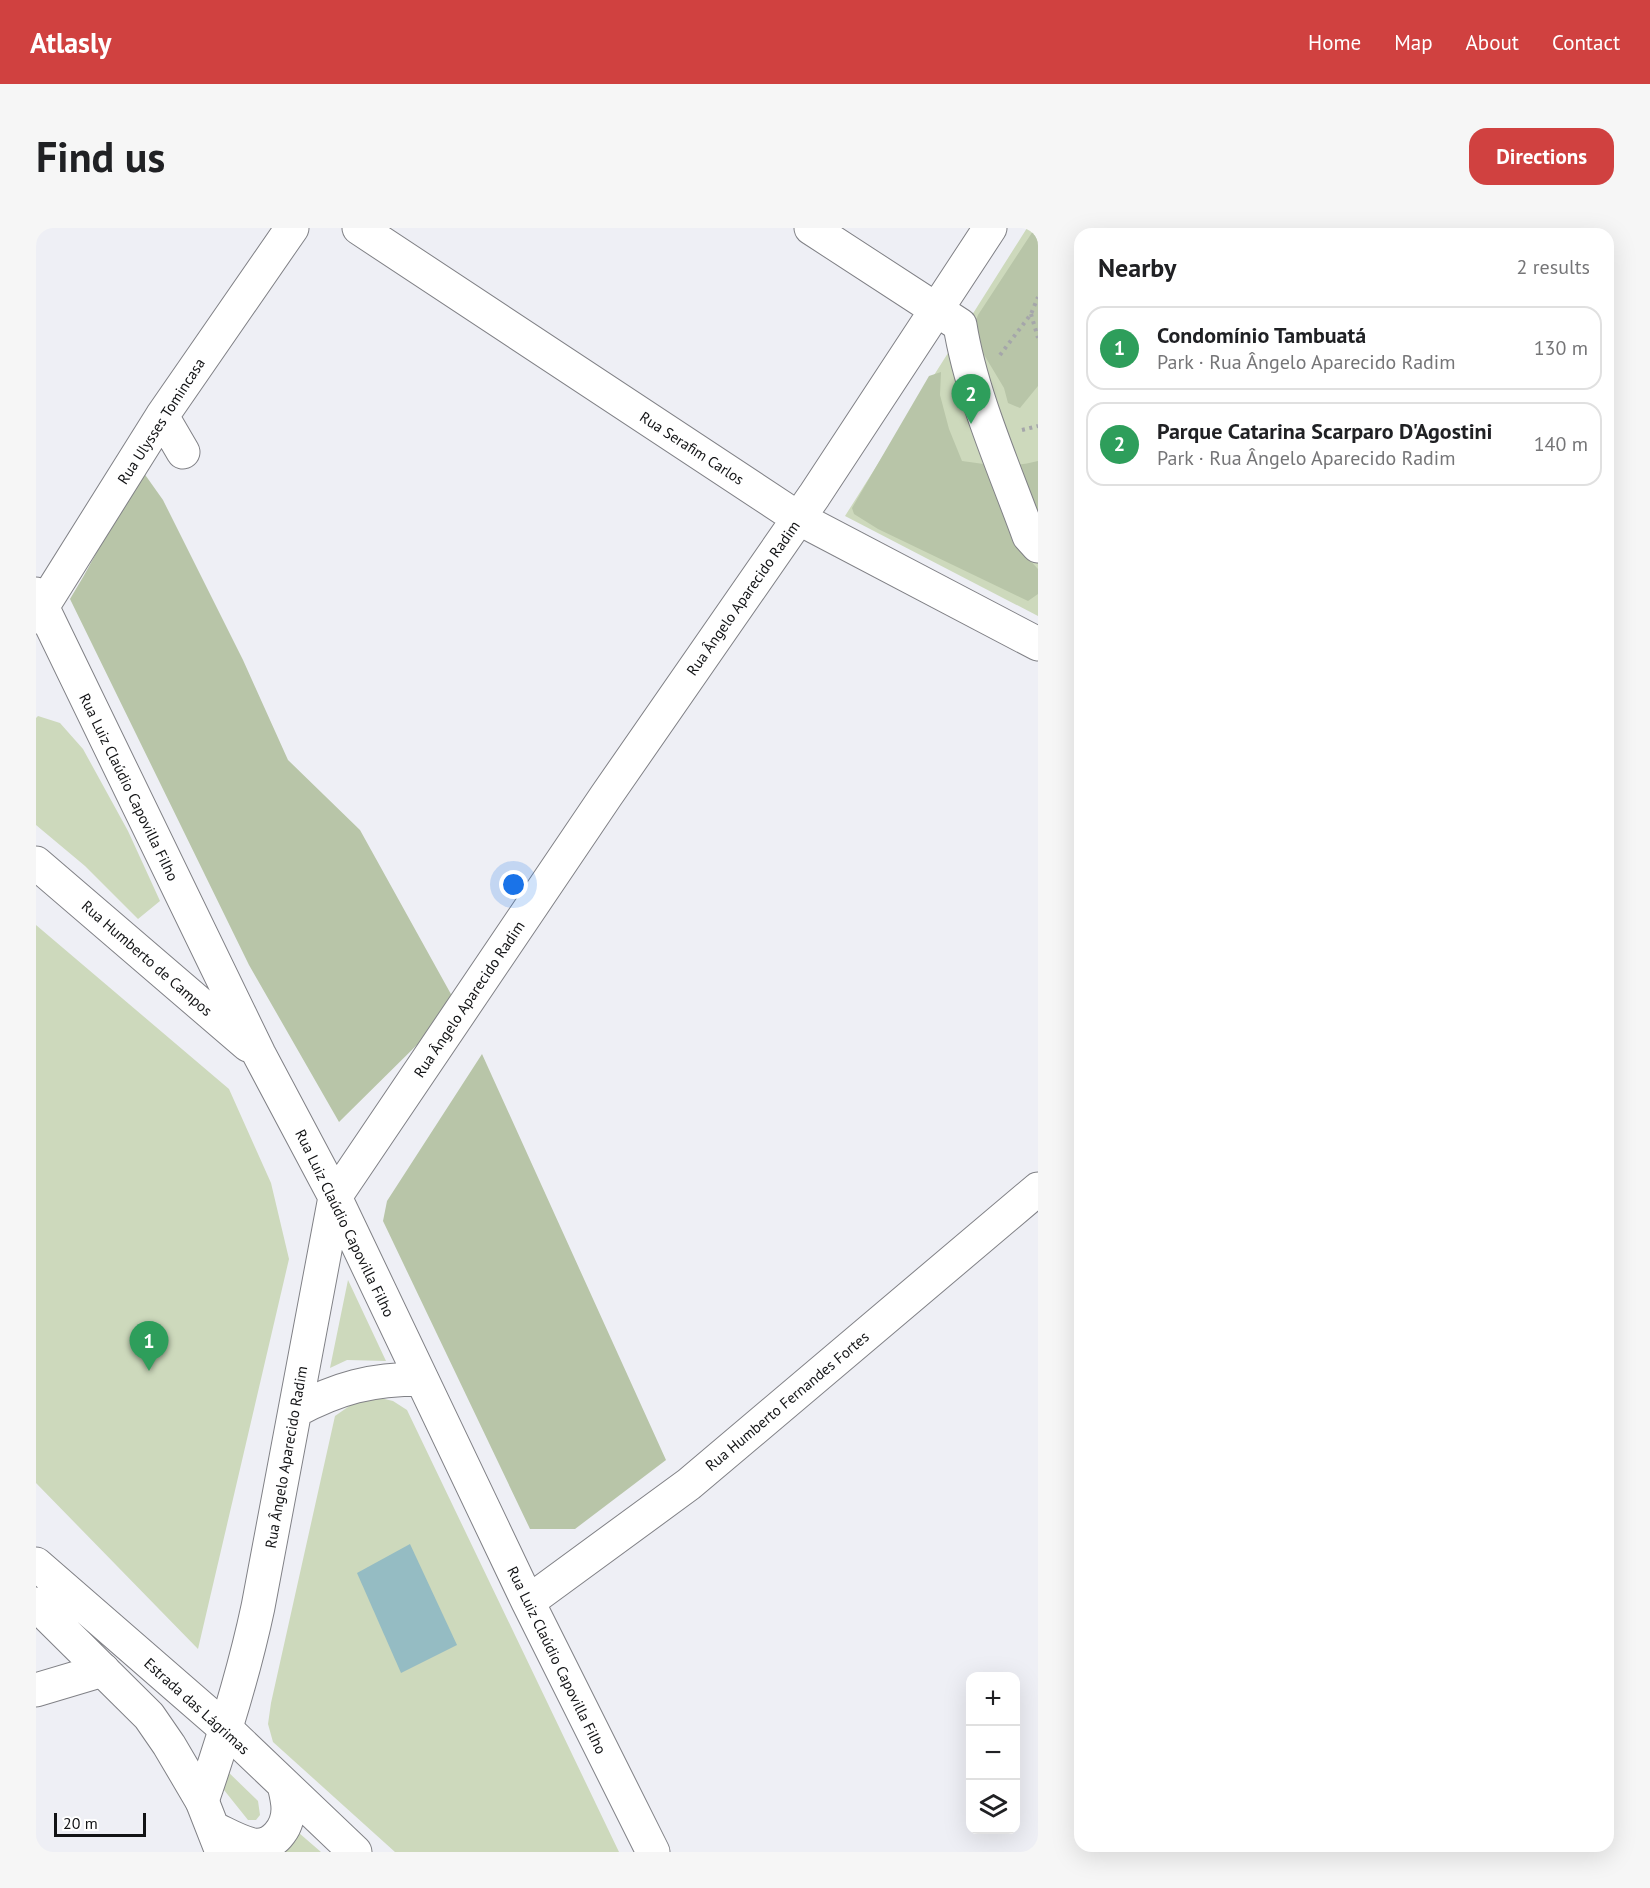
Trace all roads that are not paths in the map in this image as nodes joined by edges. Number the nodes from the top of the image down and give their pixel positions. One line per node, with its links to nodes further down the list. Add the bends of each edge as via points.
1 (292, 228): 6 (street, Rua Ulysses Tomincasa)
2 (359, 228): 8 (street, Rua Serafim Carlos)
3 (812, 228): 5 (street)
4 (990, 228): 5 (street, Rua Ângelo Aparecido Radim)
5 (938, 310): 8 (street, Rua Ângelo Aparecido Radim); 9 (street, via 960,326 992,437 1029,536)
6 (162, 416): 7 (street); 10 (street, Rua Ulysses Tomincasa)
7 (183, 452)
8 (798, 518): 11 (street, Rua Serafim Carlos); 15 (street, Rua Ângelo Aparecido Radim)
9 (1038, 546)
10 (38, 606): 13 (street, Rua Luiz Claúdio Capovilla Filho)
11 (1038, 644)
12 (36, 863): 13 (street, Rua Humberto de Campos)
13 (259, 1054): 15 (street, Rua Luiz Claúdio Capovilla Filho)
14 (1038, 1189): 19 (street, Rua Humberto Fernandes Fortes, via 689,1484)
15 (335, 1197): 16 (street, Rua Luiz Claúdio Capovilla Filho); 17 (street, Rua Ângelo Aparecido Radim)
16 (421, 1379): 17 (street, via 354,1385); 19 (street, Rua Luiz Claúdio Capovilla Filho)
17 (295, 1412): 23 (street, Rua Ângelo Aparecido Radim, via 247,1660)
18 (36, 1564): 23 (street, Estrada das Lágrimas)
19 (528, 1602): 27 (street, Rua Luiz Claúdio Capovilla Filho)
20 (36, 1604): 21 (street)
21 (103, 1670): 22 (street); 25 (street, via 149,1716 169,1745)
22 (36, 1690)
23 (227, 1730): 24 (street, Estrada das Lágrimas); 25 (street, Rua Ângelo Aparecido Radim)
24 (284, 1785): 25 (street, via 288,1812 283,1830 272,1842 256,1846); 26 (street, Estrada das Lágrimas)
25 (212, 1827)
26 (355, 1852)
27 (653, 1852)

